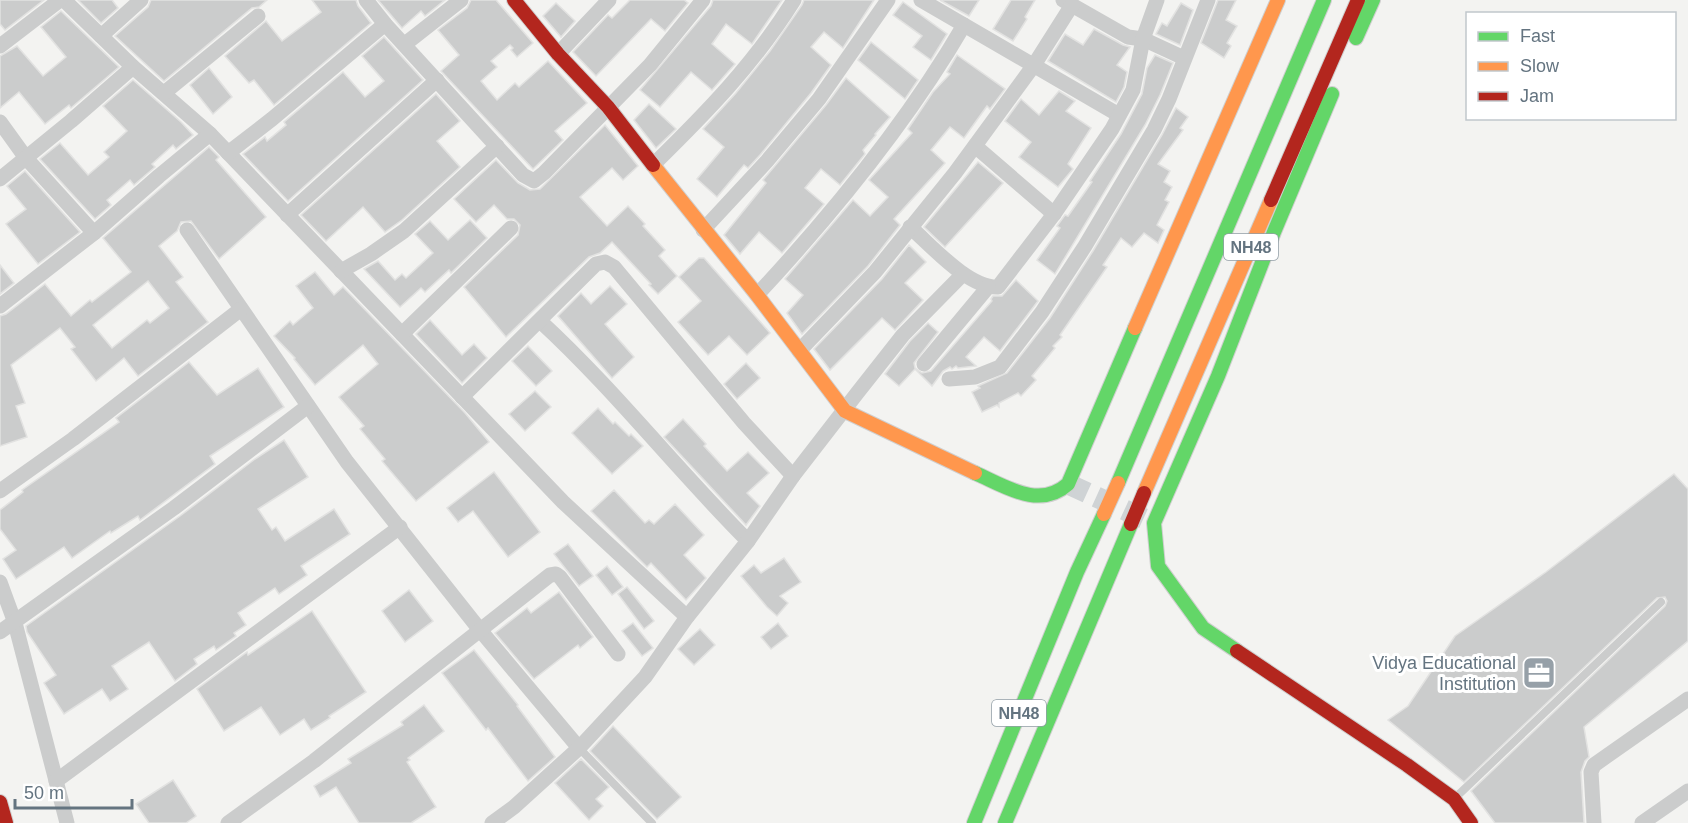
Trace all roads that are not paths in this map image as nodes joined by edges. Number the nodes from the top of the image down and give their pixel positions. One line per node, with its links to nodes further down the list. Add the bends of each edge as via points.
1 (62, 0): 21 (street); 24 (street)
2 (141, 0): 21 (street)
3 (366, 0): 19 (street)
4 (460, 0): 23 (street)
5 (514, 0): 25 (main road)
6 (609, 0): 25 (street)
7 (794, 0): 39 (street, via 755,58)
8 (888, 0): 46 (street, via 819,99)
9 (921, 0): 20 (street)
10 (1157, 0): 22 (street)
11 (1208, 0): 26 (street)
12 (1278, 0): 61 (main road, via 1068,484 1048,496 1023,494)
13 (1324, 0): 84 (main road, NH48, bridge, via 1077,572)
14 (1358, 0): 85 (main road, NH48, bridge)
15 (1373, 0): 77 (main road, via 1154,523 1158,566 1203,628)
16 (700, 1): 31 (street, via 650,65)
17 (1068, 3): 22 (street, via 1128,37); 27 (street)
18 (258, 16): 30 (street)
19 (385, 24): 23 (street); 37 (street)
20 (964, 25): 27 (street); 51 (street, via 939,67 843,198)
21 (101, 36): 28 (street)
22 (1143, 39): 26 (street); 32 (street, via 1133,90)
23 (405, 45): 29 (street)
24 (0, 46)
25 (558, 54): 31 (main road)
26 (1184, 58): 58 (street, via 1154,130 1085,246 1019,344 1000,367 975,377)
27 (1034, 65): 32 (street); 36 (street)
28 (133, 67): 30 (street); 38 (street)
29 (437, 80): 35 (street); 42 (street)
30 (164, 93): 34 (street)
31 (608, 107): 35 (street, via 534,181 523,175); 39 (main road)
32 (1119, 115): 41 (street)
33 (0, 122): 38 (street)
34 (210, 134): 37 (street); 47 (street)
35 (497, 146): 48 (street, via 404,231)
36 (975, 146): 41 (street); 43 (street)
37 (228, 153): 42 (street)
38 (26, 158): 40 (street); 47 (street)
39 (653, 165): 46 (main road)
40 (0, 179)
41 (1054, 214): 50 (street, via 998,287)
42 (287, 215): 48 (street)
43 (910, 227): 49 (street); 56 (street, via 875,272)
44 (511, 228): 55 (street)
45 (187, 230): 53 (street)
46 (703, 230): 51 (main road)
47 (94, 233): 52 (street)
48 (341, 271): 55 (street)
49 (963, 274): 50 (street); 61 (street, via 903,335)
50 (988, 287): 57 (street)
51 (757, 295): 56 (main road)
52 (0, 306)
53 (241, 309): 60 (street); 63 (street)
54 (540, 321): 59 (street); 62 (street, via 596,264 605,262 614,267); 65 (street)
55 (402, 334): 59 (street)
56 (800, 351): 61 (main road)
57 (924, 364)
58 (949, 379)
59 (462, 397): 68 (street, via 563,502)
60 (308, 406): 64 (street); 69 (street)
61 (845, 411): 62 (street)
62 (793, 476): 65 (street)
63 (0, 491)
64 (400, 527): 70 (street); 75 (street)
65 (748, 541): 68 (street)
66 (0, 582): 69 (street)
67 (1661, 602): 77 (lane)
68 (687, 617): 74 (street, via 645,677)
69 (15, 623): 71 (street); 75 (street)
70 (480, 630): 72 (street, via 556,574); 74 (street); 81 (street)
71 (0, 632)
72 (618, 654)
73 (1688, 699): 87 (street, via 1594,765)
74 (579, 748): 82 (street); 83 (lane)
75 (56, 781): 80 (street)
76 (1688, 791): 88 (street)
77 (1454, 799): 86 (main road)
78 (0, 802): 79 (main road)
79 (6, 823)
80 (67, 823)
81 (228, 823)
82 (492, 823)
83 (652, 823)
84 (974, 823)
85 (1005, 823)
86 (1471, 823)
87 (1594, 823)
88 (1642, 823)

